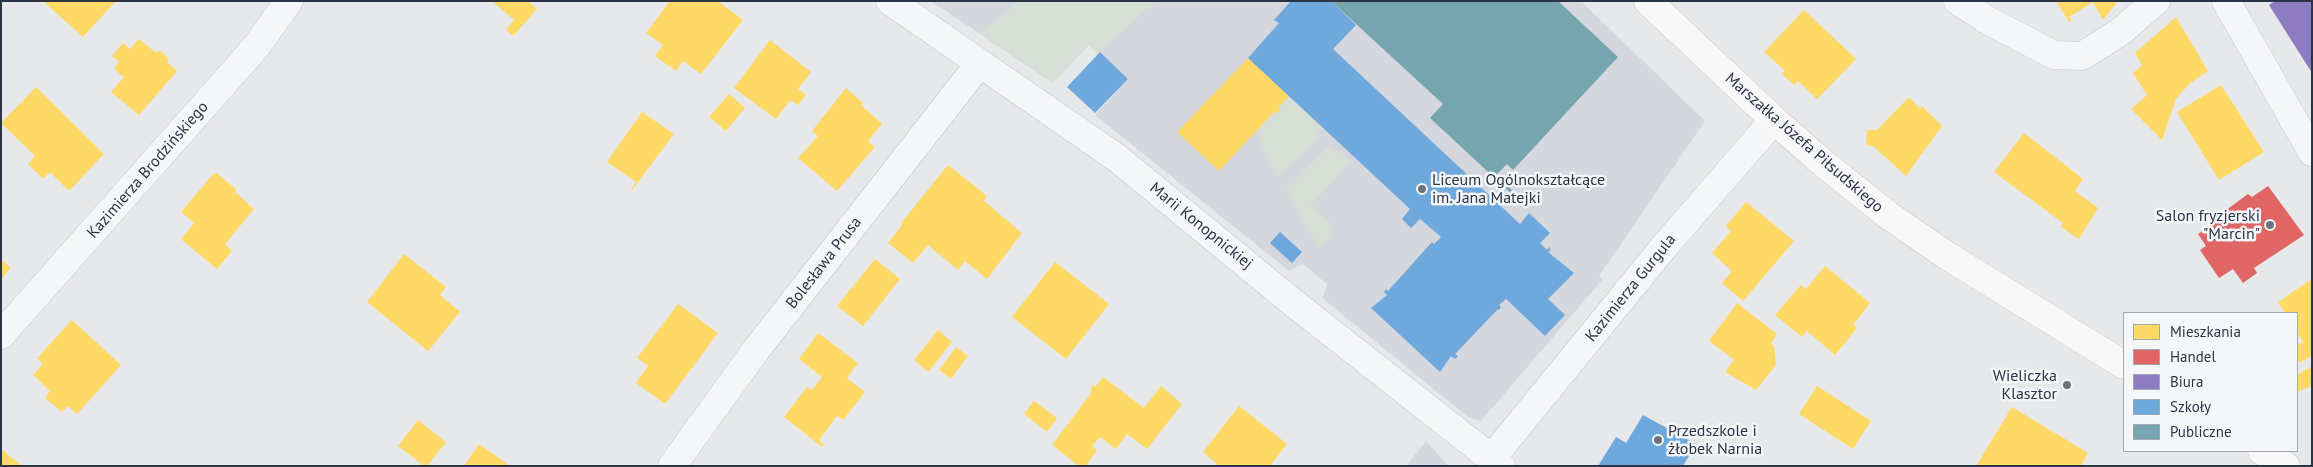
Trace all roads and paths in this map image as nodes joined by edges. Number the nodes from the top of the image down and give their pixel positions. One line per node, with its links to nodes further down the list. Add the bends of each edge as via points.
1 (289, 1): 10 (street, Kazimierza Brodzińskiego, via 255,48)
2 (890, 1): 7 (street, Marii Konopnickiej)
3 (1648, 1): 8 (main road, Marszałka Józefa Piłsudskiego)
4 (1958, 1): 5 (street, via 2054,55 2082,56 2120,32)
5 (2156, 1)
6 (2226, 1): 9 (street)
7 (980, 63): 13 (street, Marii Konopnickiej, via 1116,158); 14 (street, Bolesława Prusa, via 756,350)
8 (1774, 120): 11 (main road, Marszałka Józefa Piłsudskiego, via 1888,215 1946,255); 13 (street, Kazimierza Gurgula, via 1662,248)
9 (2312, 152)
10 (1, 335)
11 (2123, 364)
12 (2264, 452): 15 (main road)
13 (1496, 463)
14 (672, 466)
15 (2286, 466)

